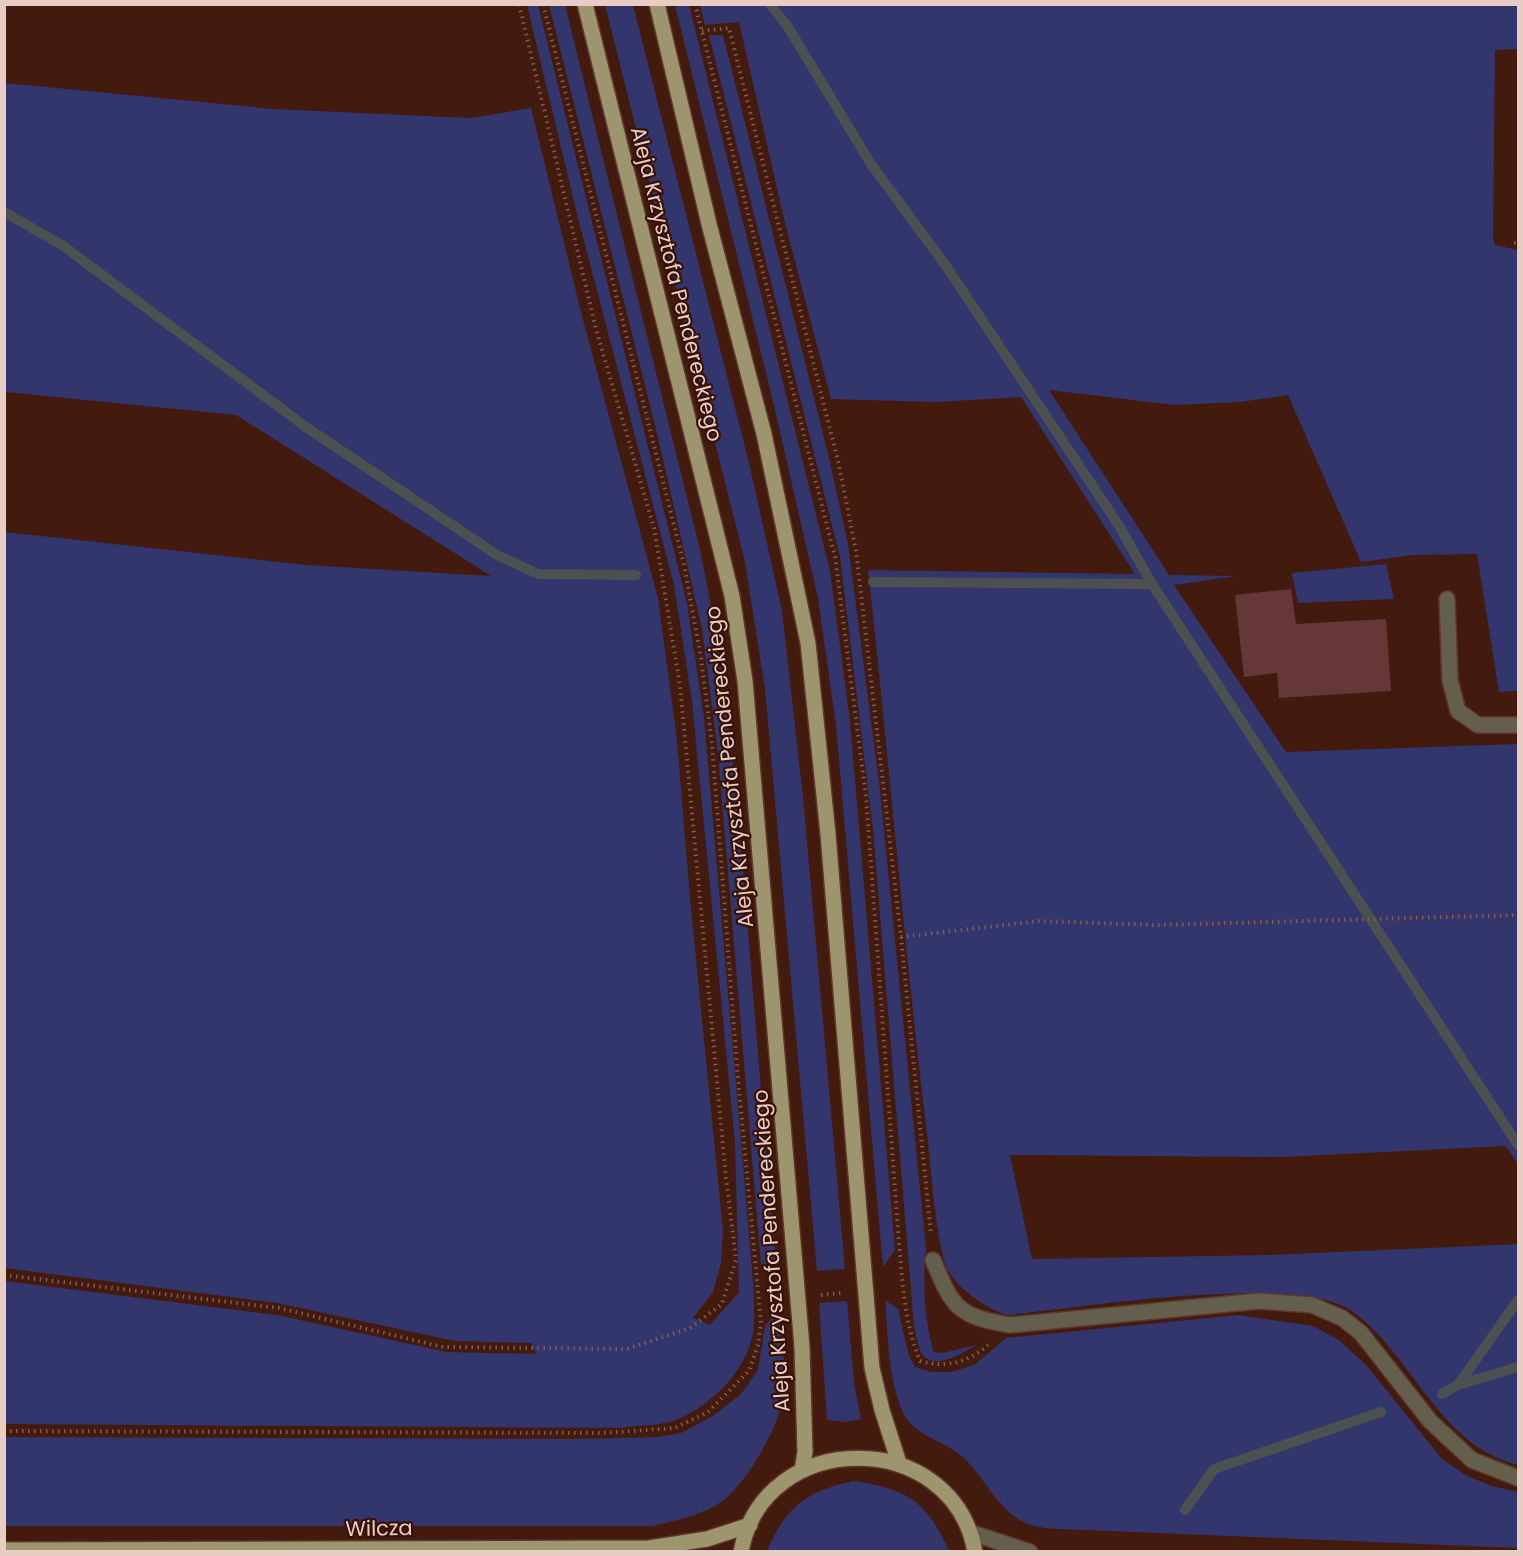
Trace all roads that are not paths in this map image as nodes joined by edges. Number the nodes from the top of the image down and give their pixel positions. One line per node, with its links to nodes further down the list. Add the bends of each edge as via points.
1 (585, 4): 7 (main road, Aleja Krzysztofa Pendereckiego, via 732,596 745,681 805,1405)
2 (657, 4): 6 (main road, via 764,435 808,643 829,846 872,1368)
3 (1447, 599): 4 (street, via 1450,680 1458,711 1478,725)
4 (1518, 725)
5 (933, 1260): 8 (street, via 949,1299 977,1319 1010,1325 1259,1301 1312,1305 1342,1318 1361,1333 1430,1420 1472,1460)
6 (899, 1463): 7 (main road, via 867,1456 833,1459); 10 (main road, via 930,1479 955,1503)
7 (802, 1470): 9 (main road, via 772,1493)
8 (1518, 1478)
9 (750, 1525): 11 (main road, Wilcza, via 707,1539 649,1548); 12 (main road)
10 (972, 1533): 13 (main road); 14 (street)
11 (4, 1550)
12 (741, 1551)
13 (975, 1551)
14 (1030, 1551)

